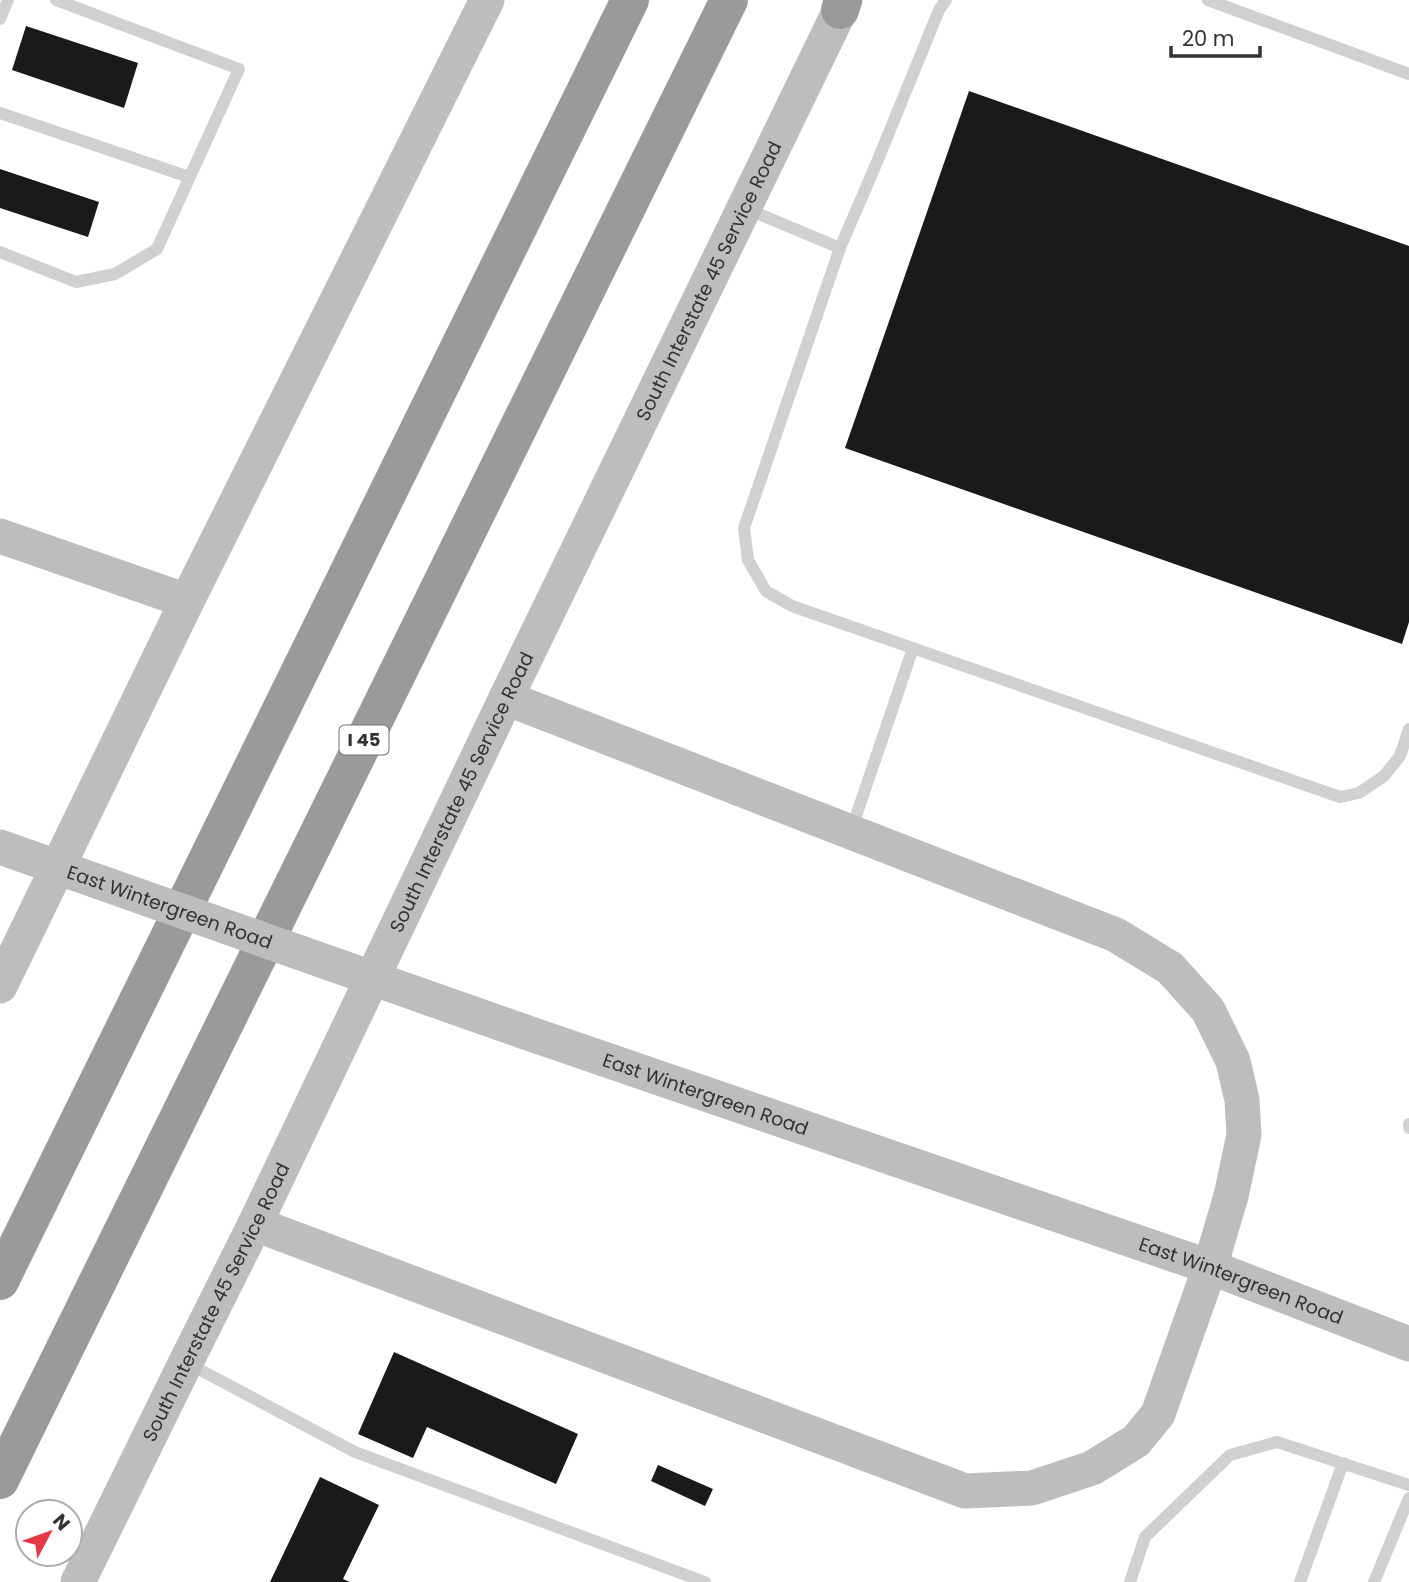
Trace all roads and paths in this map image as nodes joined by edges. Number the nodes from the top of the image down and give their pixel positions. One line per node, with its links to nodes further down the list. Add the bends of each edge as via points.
1 (8, 0): 9 (lane)
2 (56, 0): 12 (lane, via 239,69)
3 (487, 0): 17 (main road)
4 (630, 0): 26 (highway)
5 (729, 0): 30 (highway, I 45)
6 (946, 0): 14 (lane)
7 (1208, 0): 10 (lane)
8 (843, 3): 13 (main road, South Interstate 45 Service Road)
9 (0, 19)
10 (1409, 74)
11 (0, 113): 12 (lane)
12 (189, 177): 15 (lane, via 157,249 115,274 76,282)
13 (744, 208): 14 (lane); 19 (main road, South Interstate 45 Service Road)
14 (840, 248): 18 (lane, via 744,528 748,560 766,591 792,606)
15 (0, 252)
16 (0, 536): 17 (main road)
17 (187, 601): 23 (main road)
18 (913, 648): 20 (lane, via 1340,797 1359,793 1384,776 1400,756); 21 (lane)
19 (506, 698): 21 (main road); 24 (main road, South Interstate 45 Service Road)
20 (1409, 729)
21 (850, 832): 25 (main road, via 1116,935 1170,968 1208,1010 1233,1061 1244,1135)
22 (0, 847): 25 (main road, East Wintergreen Road, bridge)
23 (0, 986)
24 (255, 1224): 25 (main road, via 965,1491 1032,1488 1092,1468 1136,1441 1158,1414); 28 (main road, South Interstate 45 Service Road)
25 (1210, 1267): 27 (main road, East Wintergreen Road)
26 (0, 1281)
27 (1409, 1344)
28 (186, 1362): 33 (main road, South Interstate 45 Service Road); 34 (lane, via 355,1452)
29 (1343, 1463): 31 (lane); 35 (lane, via 1277,1442 1230,1455 1145,1537); 36 (lane)
30 (0, 1480)
31 (1409, 1485)
32 (1409, 1498): 37 (lane)
33 (78, 1582)
34 (705, 1582)
35 (1130, 1582)
36 (1300, 1582)
37 (1374, 1582)

